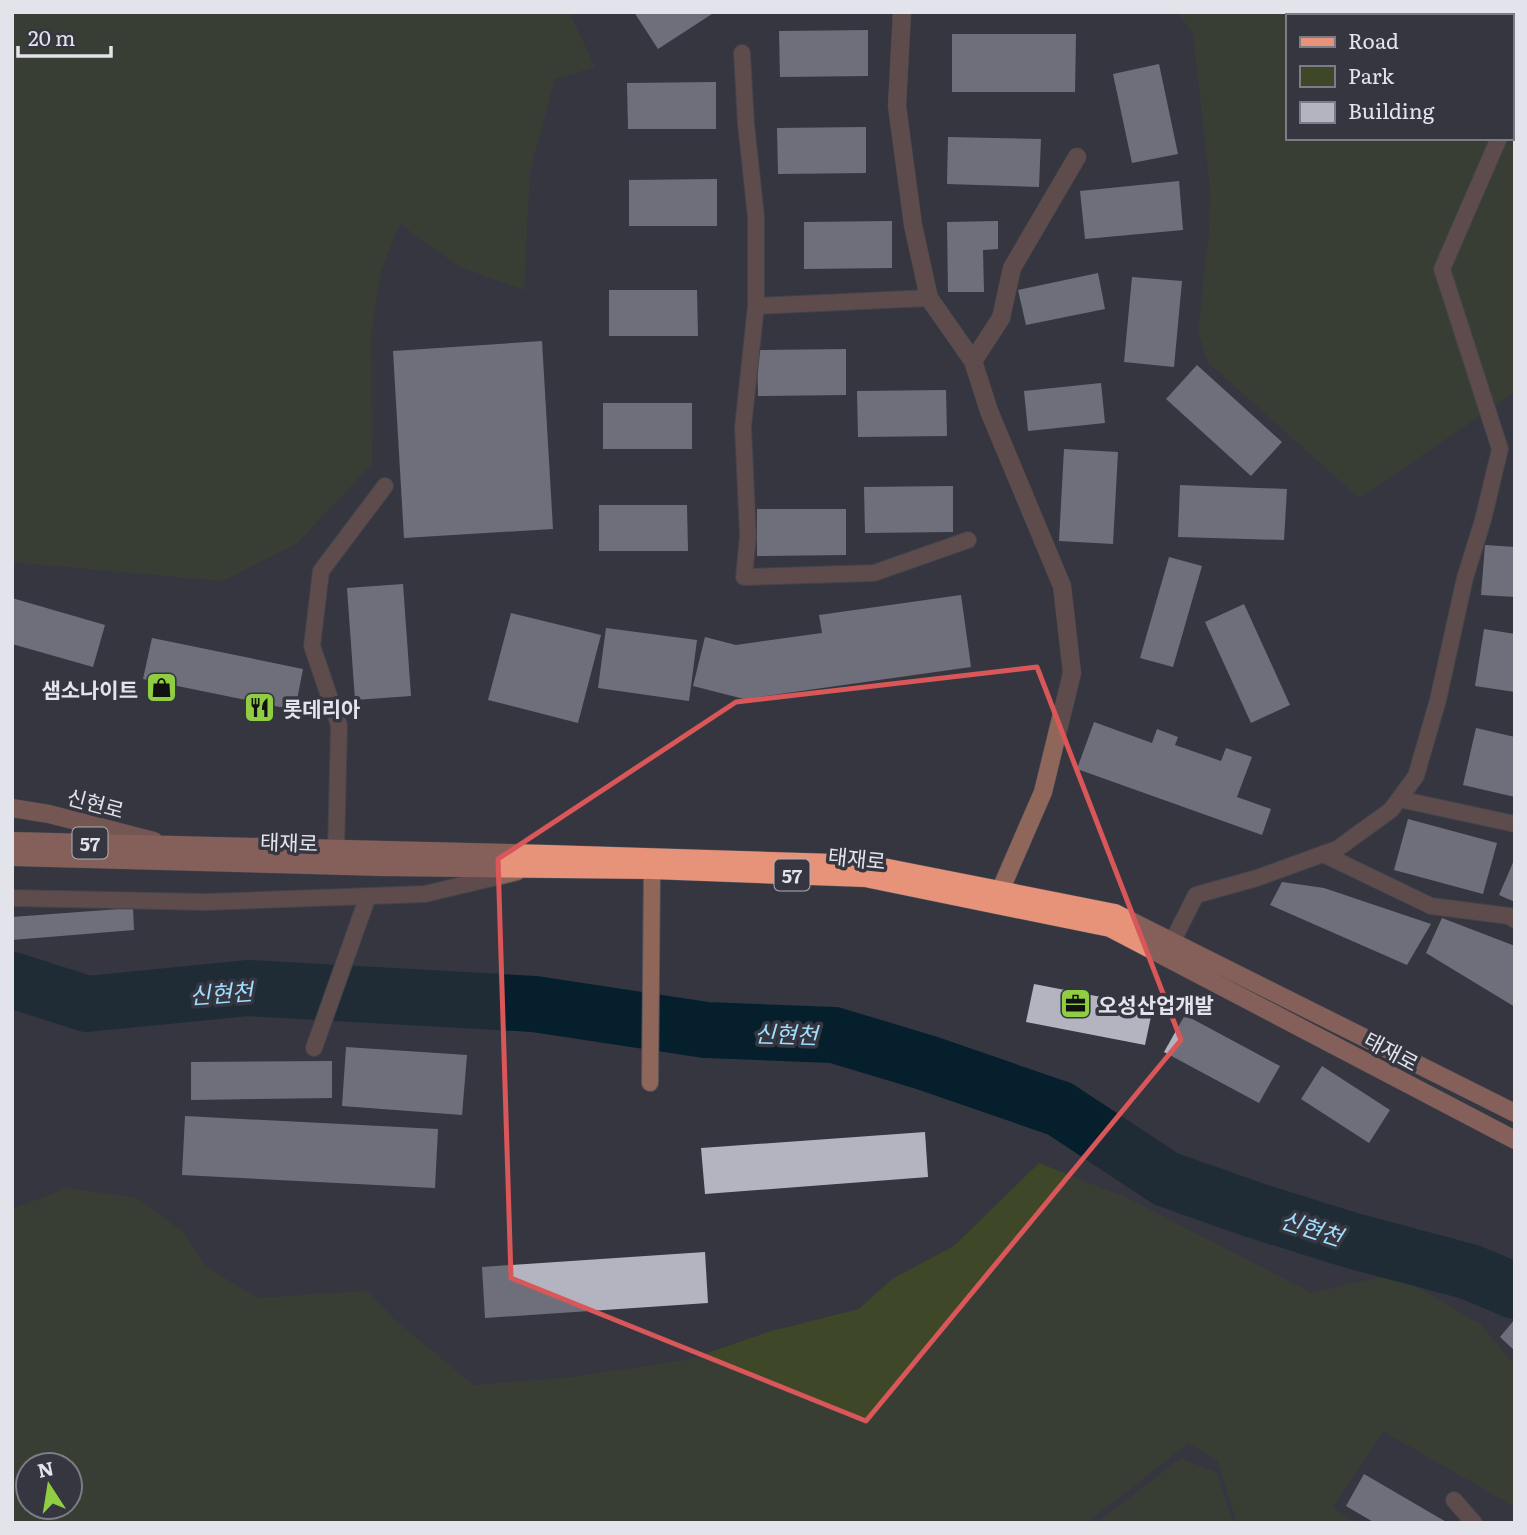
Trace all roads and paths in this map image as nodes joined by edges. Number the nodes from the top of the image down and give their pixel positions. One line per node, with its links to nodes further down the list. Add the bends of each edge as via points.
1 (902, 12): 5 (street, via 897,106 913,225)
2 (742, 53): 6 (lane, via 757,217)
3 (1498, 140): 10 (lane, via 1443,269 1500,449 1438,701 1416,776)
4 (1077, 157): 7 (street, via 1012,268 1000,318)
5 (929, 298): 6 (lane); 7 (street)
6 (756, 306): 9 (lane, via 743,427 748,536 744,578 874,573)
7 (973, 361): 20 (street, via 989,411 1062,586 1072,673 1043,792)
8 (385, 486): 15 (lane, via 321,571 312,646 338,725)
9 (968, 540)
10 (1399, 799): 12 (lane); 16 (lane, via 1391,810)
11 (12, 808): 14 (main road, 신현로)
12 (1515, 824)
13 (12, 841): 14 (main road, 태재로 / 57)
14 (168, 845): 15 (main road, 태재로 / 57)
15 (336, 850): 20 (main road, 태재로 / 57, via 868,864)
16 (1323, 854): 23 (lane, via 1431,906); 24 (lane, via 1196,895)
17 (12, 857): 18 (main road, 태재로 / 57)
18 (533, 869): 19 (main road, 태재로 / 57); 21 (lane, via 425,894)
19 (652, 870): 26 (lane); 28 (main road, 태재로 / 57, via 865,878 1110,928)
20 (1000, 891): 24 (main road, 태재로 / 57, via 1115,913)
21 (368, 896): 22 (lane, via 206,902); 25 (lane)
22 (12, 898)
23 (1515, 920)
24 (1172, 942): 27 (main road, 태재로 / 57)
25 (314, 1048)
26 (650, 1083)
27 (1515, 1114)
28 (1515, 1140)
29 (1454, 1500): 30 (lane)
30 (1474, 1523)

